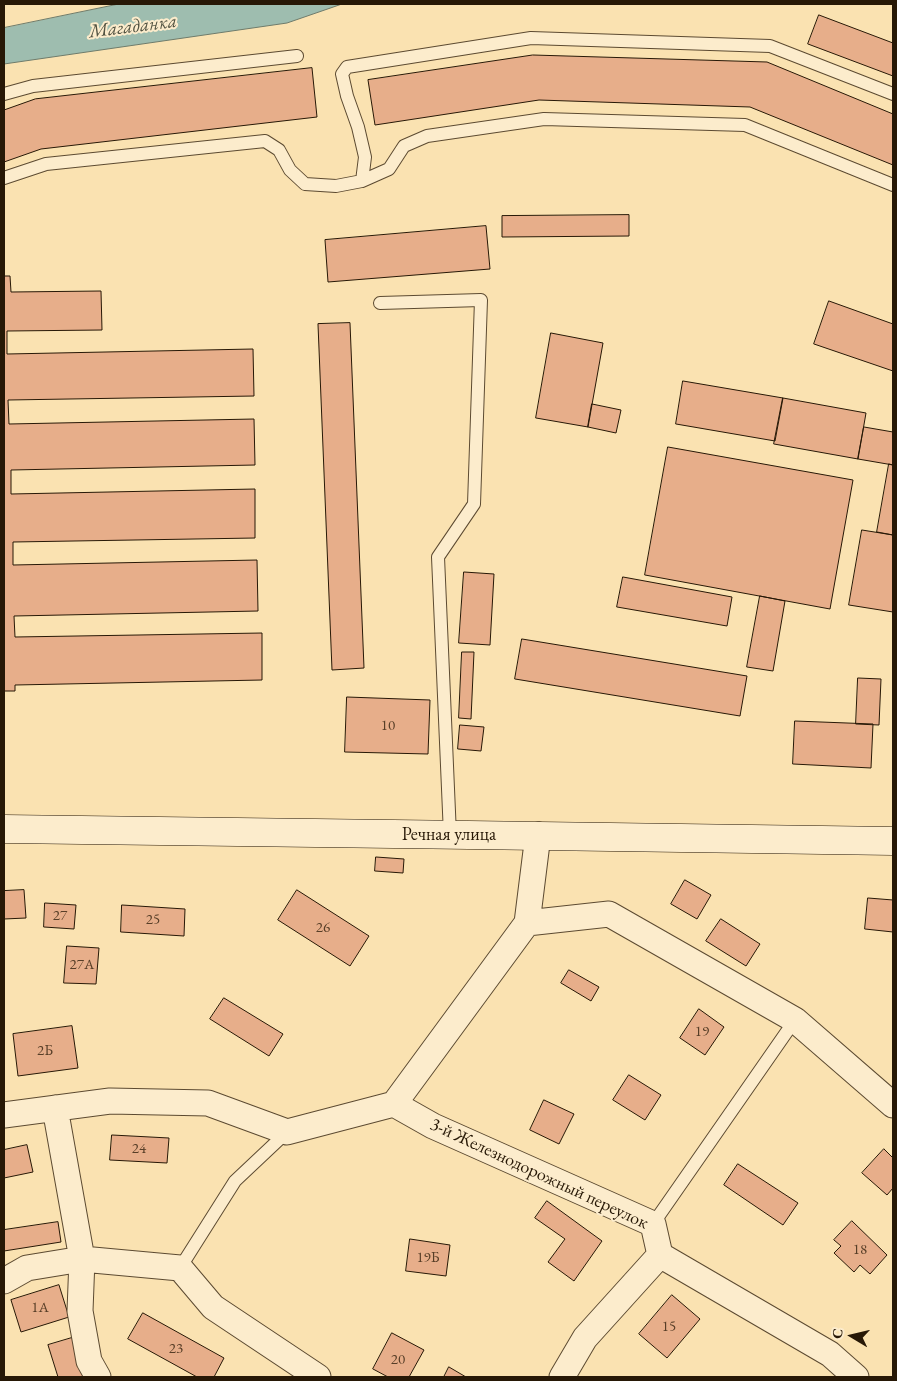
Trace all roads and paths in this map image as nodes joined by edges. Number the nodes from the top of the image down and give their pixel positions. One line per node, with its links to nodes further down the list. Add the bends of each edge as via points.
1 (297, 56): 2 (lane, via 33,86)
2 (4, 94)
3 (893, 94): 5 (lane, via 770,46 531,38 347,67 342,74 365,157)
4 (4, 178): 5 (lane, via 46,164 265,141 279,150 290,170 305,184 336,186)
5 (362, 181): 6 (lane, via 389,169 404,146 427,136 544,118 745,124)
6 (893, 186)
7 (380, 303): 9 (lane, via 481,300 474,504 438,558)
8 (4, 829): 9 (main road, Речная улица)
9 (450, 835): 10 (main road, Речная улица)
10 (538, 835): 11 (main road, Речная улица); 12 (street)
11 (893, 841)
12 (527, 924): 13 (street, via 609,914); 14 (street)
13 (795, 1020): 15 (street); 19 (lane)
14 (394, 1104): 18 (street); 19 (street, 3-й Железнодорожный переулок, via 432,1126)
15 (893, 1105)
16 (55, 1108): 17 (street); 18 (street, via 110,1101 208,1103); 21 (street)
17 (4, 1115)
18 (287, 1132): 22 (lane, via 235,1181)
19 (653, 1224): 20 (street, 3-й Железнодорожный переулок)
20 (660, 1255): 26 (street, via 585,1338); 27 (street, via 830,1354)
21 (82, 1259): 22 (street); 23 (street, via 27,1268); 24 (street, via 80,1311 89,1361)
22 (180, 1268): 25 (street, via 213,1307)
23 (4, 1280)
24 (98, 1377)
25 (318, 1377)
26 (562, 1377)
27 (856, 1377)

